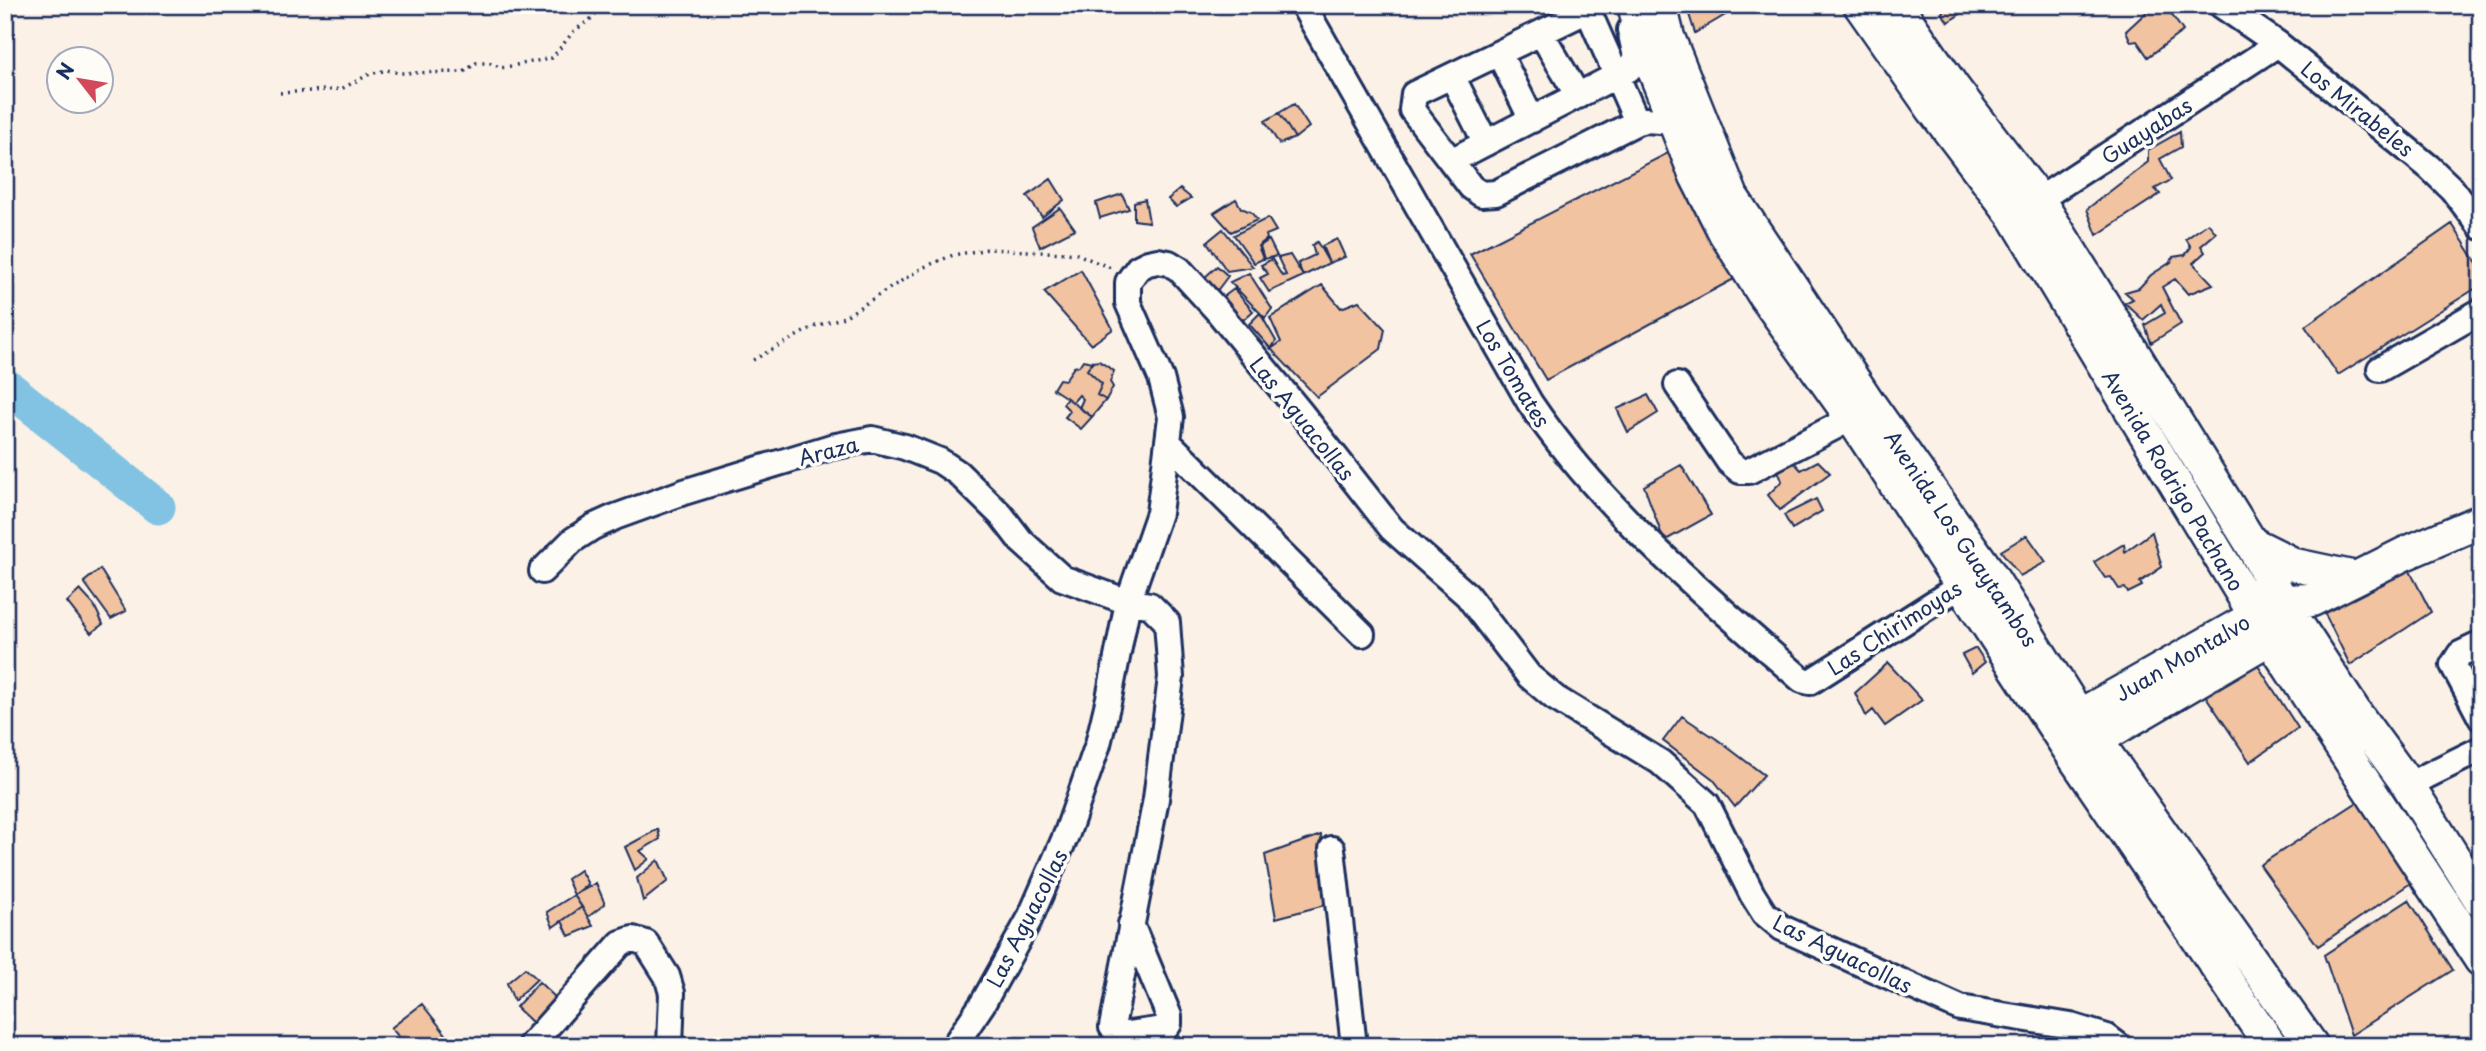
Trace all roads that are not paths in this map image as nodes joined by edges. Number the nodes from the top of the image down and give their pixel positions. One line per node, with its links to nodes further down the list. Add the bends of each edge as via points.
1 (1627, 5): 12 (street, via 1636,57 1629,69)
2 (1634, 5): 9 (main road, Avenida Los Guaytambos)
3 (1660, 5): 9 (main road, Avenida Los Guaytambos)
4 (1860, 5): 15 (main road, Avenida Rodrigo Pachano)
5 (1896, 5): 15 (main road, Avenida Rodrigo Pachano)
6 (2221, 5): 10 (street, Los Mirabeles)
7 (1306, 6): 38 (street, Los Tomates, via 1530,404 1565,453 1706,596)
8 (1541, 33): 11 (street); 12 (street, via 1580,14 1590,15); 14 (street)
9 (1657, 42): 18 (main road, Avenida Los Guaytambos); 22 (main road, Avenida Los Guaytambos, via 1732,197)
10 (2278, 44): 21 (street, Guayabas); 23 (street, Los Mirabeles, via 2429,167)
11 (1499, 53): 13 (street); 16 (street)
12 (1618, 75): 14 (street); 17 (street)
13 (1452, 76): 19 (street); 20 (street, via 1413,94 1412,102 1412,110)
14 (1578, 96): 16 (street)
15 (1943, 99): 21 (main road, Avenida Rodrigo Pachano)
16 (1532, 120): 19 (street)
17 (1637, 122): 18 (street); 20 (street, via 1496,193 1480,194)
18 (1675, 122): 22 (main road, Avenida Los Guaytambos, via 1696,176)
19 (1486, 143): 20 (street)
20 (1451, 161)
21 (2026, 208): 30 (main road, Avenida Rodrigo Pachano); 35 (main road, Avenida Rodrigo Pachano)
22 (1735, 224): 27 (main road, Avenida Los Guaytambos, via 1764,295)
23 (2481, 227)
24 (2481, 311): 25 (street)
25 (2380, 369)
26 (1677, 384): 27 (street, via 1729,462 1740,471 1749,471)
27 (1861, 411): 32 (main road, Avenida Los Guaytambos)
28 (1169, 443): 34 (street, Las Aguacollas, via 1159,513); 36 (street); 51 (street, Las Aguacollas, via 1167,397 1127,298 1131,277 1142,265 1153,262 1179,269 1215,308 1392,529 1467,595 1529,676 1555,698 1660,762 1707,804 1752,894 1764,913 1782,928 1960,1008 2071,1026 2107,1037)
29 (2481, 521): 33 (main road, Juan Montalvo)
30 (2251, 543): 33 (main road, via 2295,565); 35 (main road, Avenida Rodrigo Pachano)
31 (542, 571): 34 (street, Araza, via 573,540 615,517 831,447 872,439 940,461 972,484 1021,541 1062,578)
32 (1974, 576): 38 (street, Las Chirimoyas, via 1810,682); 40 (main road, Avenida Los Guaytambos)
33 (2356, 578): 35 (main road, Juan Montalvo)
34 (1128, 602): 45 (street, Araza, via 1150,605 1167,622 1171,677 1156,799); 49 (street, Las Aguacollas, via 1110,698 1068,833 1029,920)
35 (2283, 615): 40 (main road, Juan Montalvo); 42 (main road, Avenida Rodrigo Pachano); 46 (main road, Avenida Rodrigo Pachano)
36 (1362, 634)
37 (2481, 644): 39 (street, via 2460,654 2454,665)
38 (1802, 680)
39 (2481, 718)
40 (2077, 736): 52 (main road, Avenida Los Guaytambos); 53 (main road, Avenida Los Guaytambos)
41 (2481, 749): 42 (street)
42 (2408, 785): 44 (main road, Avenida Rodrigo Pachano)
43 (1332, 849): 50 (street)
44 (2481, 901)
45 (1131, 924)
46 (2481, 960)
47 (530, 1046): 48 (street, via 621,943 633,939 646,943 667,976 672,993)
48 (670, 1046)
49 (954, 1046)
50 (1354, 1046)
51 (2119, 1046)
52 (2271, 1046)
53 (2312, 1046)

